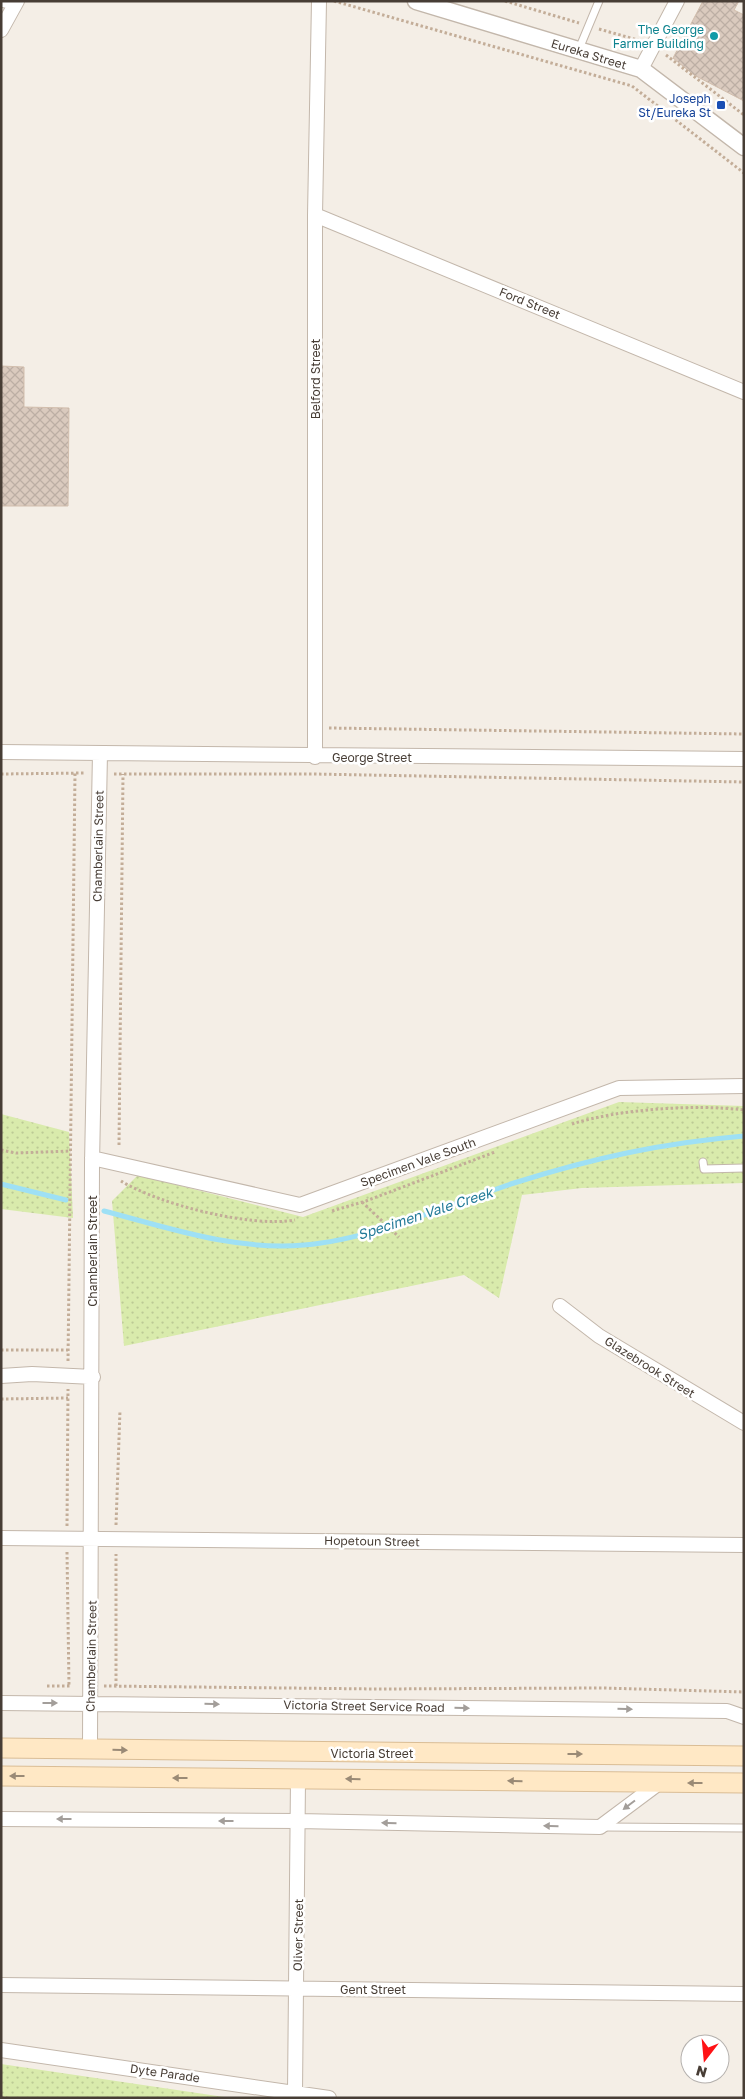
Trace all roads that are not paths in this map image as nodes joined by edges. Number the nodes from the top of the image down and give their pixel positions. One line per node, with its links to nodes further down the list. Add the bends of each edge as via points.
1 (319, 1): 10 (street, Belford Street)
2 (416, 1): 7 (street, Eureka Street)
3 (599, 1): 7 (lane)
4 (677, 1): 8 (street)
5 (11, 4): 6 (street)
6 (1, 30)
7 (578, 50): 8 (street, Eureka Street)
8 (641, 69): 9 (street, Eureka Street)
9 (743, 147)
10 (315, 215): 11 (street, Ford Street); 14 (street, Belford Street)
11 (744, 392)
12 (1, 752): 13 (street, George Street)
13 (100, 753): 14 (street, George Street); 17 (street, Chamberlain Street)
14 (315, 757): 15 (street, George Street)
15 (744, 759)
16 (744, 1086): 17 (street, Specimen Vale South, via 619,1088 300,1205)
17 (92, 1158): 22 (street, Chamberlain Street)
18 (703, 1162): 19 (lane, via 704,1169)
19 (744, 1168)
20 (560, 1306): 23 (street, Glazebrook Street, via 599,1336)
21 (1, 1376): 22 (street)
22 (93, 1377): 25 (street, Chamberlain Street)
23 (744, 1423)
24 (1, 1538): 25 (street, Hopetoun Street)
25 (92, 1538): 26 (street, Hopetoun Street); 28 (street, Chamberlain Street)
26 (744, 1545)
27 (1, 1703): 28 (street, Victoria Street Service Road, one-way to 28)
28 (91, 1703): 29 (street, Victoria Street Service Road, one-way to 29); 33 (street, Chamberlain Street)
29 (727, 1711): 30 (lane, Victoria Street Service Road); 31 (street, Victoria Street Service Road)
30 (744, 1711)
31 (744, 1716)
32 (1, 1748): 33 (main road, Victoria Street)
33 (90, 1749): 34 (main road, Victoria Street, one-way to 34)
34 (744, 1756)
35 (1, 1776): 36 (main road, Victoria Street, one-way to 35)
36 (298, 1779): 37 (main road, Victoria Street, one-way to 36); 40 (street, Oliver Street)
37 (659, 1783): 38 (main road, Victoria Street, one-way to 37); 41 (street, one-way to 41)
38 (744, 1783)
39 (1, 1819): 40 (street, one-way to 39)
40 (298, 1821): 41 (street, one-way to 40); 44 (street, Oliver Street)
41 (600, 1827): 42 (lane)
42 (744, 1828)
43 (1, 1985): 44 (street, Gent Street)
44 (297, 1988): 45 (street, Gent Street); 47 (street, Oliver Street)
45 (744, 1994)
46 (1, 2050): 47 (street, Dyte Parade)
47 (296, 2092): 48 (street, Dyte Parade)
48 (329, 2098)

